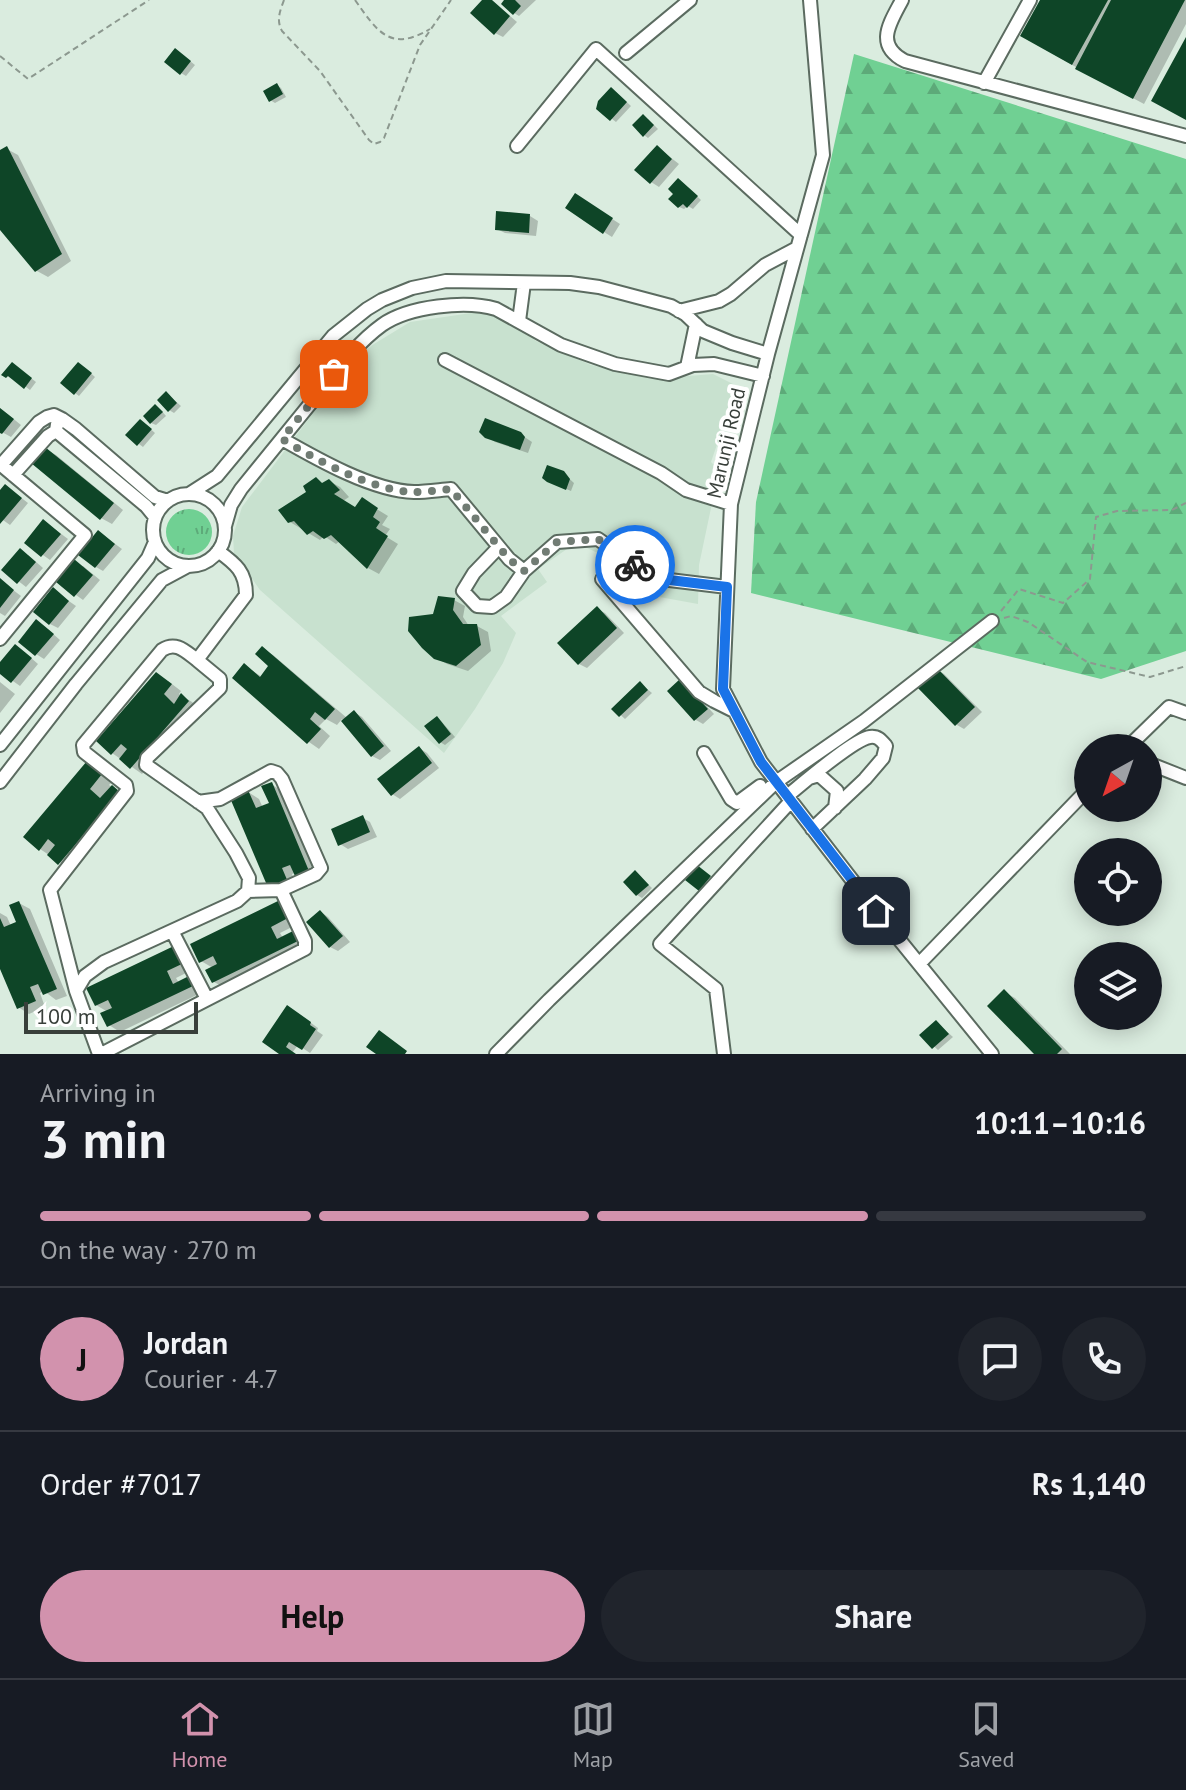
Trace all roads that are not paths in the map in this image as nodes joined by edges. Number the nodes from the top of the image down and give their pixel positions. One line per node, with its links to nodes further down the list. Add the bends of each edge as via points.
1 (690, 0): 5 (street)
2 (810, 0): 9 (street, Marunji Road, via 823,155)
3 (902, 0): 6 (street, via 888,27 889,49 895,56)
4 (1030, 0): 6 (street)
5 (626, 53)
6 (984, 83): 7 (street)
7 (1186, 136)
8 (517, 146): 9 (street, via 596,49)
9 (799, 242): 11 (street, via 719,301); 14 (street, Marunji Road)
10 (524, 283): 11 (street, via 599,287); 12 (street); 22 (street, via 446,281 412,288 367,309 333,336 217,476)
11 (679, 311): 13 (street)
12 (519, 321): 16 (street, via 561,345 615,364 669,374); 20 (street, via 470,304 421,310 384,324 352,352)
13 (696, 324): 14 (street); 16 (street)
14 (768, 354): 17 (street, Marunji Road)
15 (445, 360): 24 (street, via 686,490)
16 (687, 367): 17 (street, via 714,364)
17 (763, 376): 24 (street, Marunji Road)
18 (59, 417): 19 (street); 21 (street, via 39,422); 23 (street, via 155,497)
19 (56, 431): 21 (street); 25 (street)
20 (282, 439): 26 (street, via 241,489); 28 (street, via 371,483 411,492 451,489)
21 (4, 469): 35 (street, via 85,535)
22 (189, 494): 23 (street); 26 (street, via 214,504)
23 (168, 501): 25 (street)
24 (731, 504): 33 (street, Marunji Road)
25 (155, 517): 27 (street)
26 (225, 526): 29 (street)
27 (155, 542): 30 (street, via 174,563); 40 (street, via 148,558)
28 (499, 547): 31 (street); 31 (street, via 463,591 477,606 492,607 506,597)
29 (218, 551): 30 (street, via 203,564); 36 (street, via 246,582 246,595)
30 (188, 566): 46 (street, via 162,580)
31 (524, 571): 33 (street, via 557,542 598,539 653,578)
32 (602, 579): 37 (street, via 699,692)
33 (727, 587): 37 (street, Marunji Road, via 723,689)
34 (992, 621): 45 (street, via 864,721)
35 (0, 639)
36 (197, 660): 48 (street, via 220,679 220,688 147,758 146,765); 56 (street, via 176,645 162,650 83,745 84,752 127,791 50,890)
37 (734, 711): 45 (street, Marunji Road)
38 (1186, 713): 39 (street, via 1169,707)
39 (1141, 734)
40 (0, 745)
41 (704, 753): 45 (street, via 737,803)
42 (1162, 769): 44 (street)
43 (809, 778): 47 (street); 50 (street, via 819,775 837,791); 50 (street, via 864,739 880,739 886,746 883,758)
44 (1186, 778)
45 (773, 779): 47 (street, Marunji Road); 59 (street)
46 (0, 782)
47 (789, 798): 51 (street, Marunji Road); 60 (street, via 660,944 716,989)
48 (198, 802): 52 (street, via 220,799 271,771 277,773 321,868); 53 (street, via 236,853 249,878)
49 (1074, 803): 55 (street)
50 (835, 808): 51 (street)
51 (812, 829): 55 (street, Marunji Road)
52 (281, 890): 53 (street); 57 (street, via 305,949)
53 (248, 891): 54 (street)
54 (172, 931): 56 (street, via 104,962); 57 (street)
55 (919, 964): 61 (street, Marunji Road)
56 (76, 991): 58 (street)
57 (207, 999): 58 (street)
58 (100, 1054)
59 (496, 1054)
60 (724, 1054)
61 (992, 1054)

